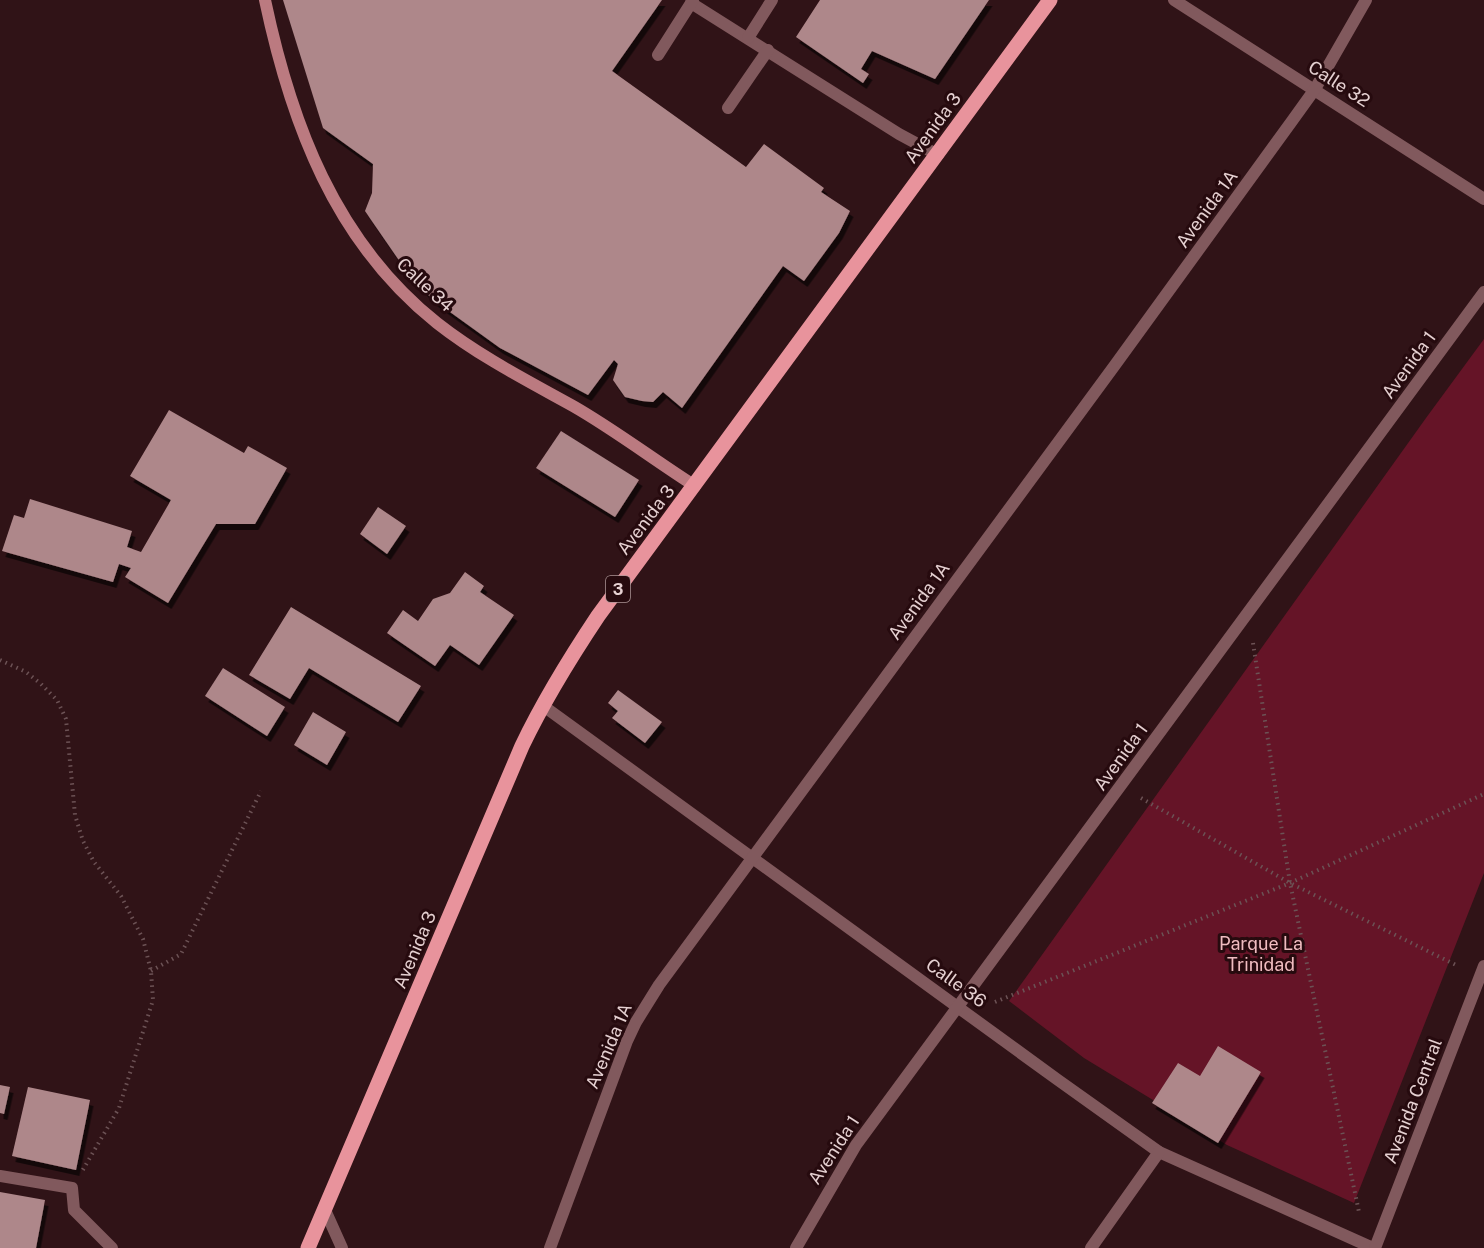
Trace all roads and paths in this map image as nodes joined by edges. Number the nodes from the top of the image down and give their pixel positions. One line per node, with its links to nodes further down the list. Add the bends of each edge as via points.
1 (265, 0): 15 (street, Calle 34, via 296,118 338,210 367,253 404,294 474,350 575,407)
2 (772, 0): 7 (street)
3 (1050, 0): 12 (main road, Avenida 3 / 3)
4 (1174, 0): 10 (street, Calle 32)
5 (1366, 0): 10 (street, Avenida 1A)
6 (692, 2): 7 (street); 9 (street)
7 (748, 38): 8 (street)
8 (768, 50): 11 (street); 12 (street, via 899,134)
9 (658, 55)
10 (1315, 89): 13 (street, Calle 32); 22 (street, Avenida 1A)
11 (728, 108)
12 (938, 154): 15 (main road, Avenida 3 / 3)
13 (1484, 200)
14 (1484, 292): 28 (street, Avenida 1)
15 (695, 486): 18 (main road, Avenida 3 / 3, via 598,616)
16 (1252, 643): 23 (path)
17 (0, 660): 26 (path, via 26,672 57,700 66,719 75,815 83,841 121,896 143,939)
18 (542, 705): 22 (street, Calle 36); 32 (main road, Avenida 3 / 3)
19 (261, 791): 26 (path, via 181,954)
20 (1484, 794): 23 (path)
21 (1141, 798): 23 (path)
22 (753, 857): 28 (street, Calle 36); 37 (street, Avenida 1A, via 636,1022)
23 (1290, 883): 24 (path); 27 (path); 33 (path)
24 (1456, 965)
25 (1484, 966): 40 (street, Avenida Central)
26 (151, 971): 31 (path, via 153,1000 119,1108)
27 (995, 1002)
28 (958, 1007): 29 (street, Calle 36); 38 (street, Avenida 1, via 856,1145)
29 (1160, 1152): 39 (street); 40 (street, Calle 36)
30 (0, 1176): 31 (street)
31 (72, 1188): 34 (street, via 74,1210)
32 (325, 1210): 35 (main road, Avenida 3 / 3); 36 (street)
33 (1359, 1212)
34 (112, 1248)
35 (308, 1248)
36 (342, 1248)
37 (550, 1248)
38 (796, 1248)
39 (1091, 1248)
40 (1374, 1248)

